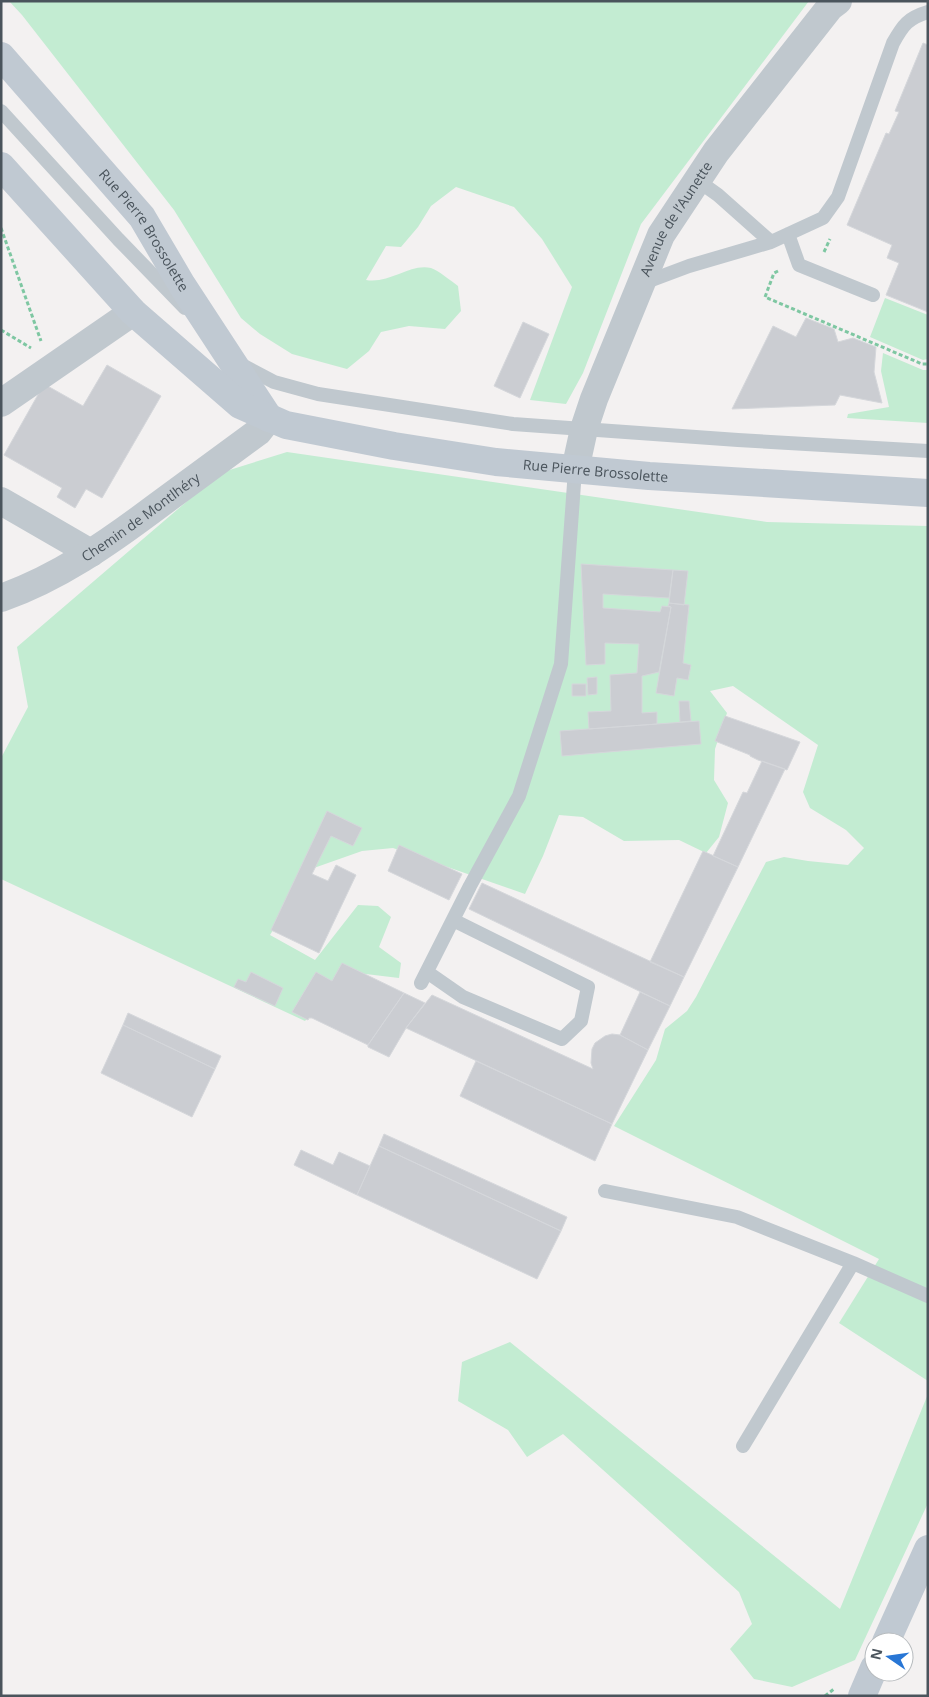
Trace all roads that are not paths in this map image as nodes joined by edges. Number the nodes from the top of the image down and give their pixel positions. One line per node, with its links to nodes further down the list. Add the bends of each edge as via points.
1 (838, 1): 6 (street, Avenue de l’Aunette, via 830,7)
2 (928, 12): 7 (lane, via 914,16 903,26 893,43 838,197 823,218)
3 (1, 56): 12 (main road, Rue Pierre Brossolette, via 142,217)
4 (1, 111): 12 (lane, via 118,239)
5 (1, 166): 11 (main road, Rue Pierre Brossolette)
6 (697, 180): 8 (lane); 9 (street, Avenue de l’Aunette, via 661,236)
7 (788, 234): 8 (lane); 10 (lane, via 799,265)
8 (771, 242): 9 (lane)
9 (640, 284): 15 (street, Avenue de l’Aunette)
10 (872, 295)
11 (133, 312): 13 (street); 14 (main road, Rue Pierre Brossolette, via 240,405)
12 (224, 348): 14 (main road, Rue Pierre Brossolette); 15 (lane, via 238,363 274,382 318,394 514,424)
13 (1, 403)
14 (269, 418): 17 (main road, Rue Pierre Brossolette, via 286,425 394,446 496,462); 20 (street, Chemin de Montlhéry, via 258,432)
15 (584, 429): 16 (lane); 17 (street, Avenue de l’Aunette)
16 (928, 452)
17 (576, 470): 18 (main road, Rue Pierre Brossolette); 22 (lane, via 561,664 518,796)
18 (928, 493)
19 (1, 501): 20 (street)
20 (91, 553): 21 (street, Chemin de Montlhéry, via 62,571)
21 (1, 598)
22 (453, 920): 22 (lane, via 424,978 562,1039 580,1021 588,987)
23 (605, 1191): 24 (lane, via 737,1217)
24 (854, 1263): 25 (lane); 26 (lane)
25 (928, 1296)
26 (744, 1446)
27 (928, 1549): 29 (main road)
28 (928, 1590): 30 (main road)
29 (891, 1632)
30 (909, 1632)

